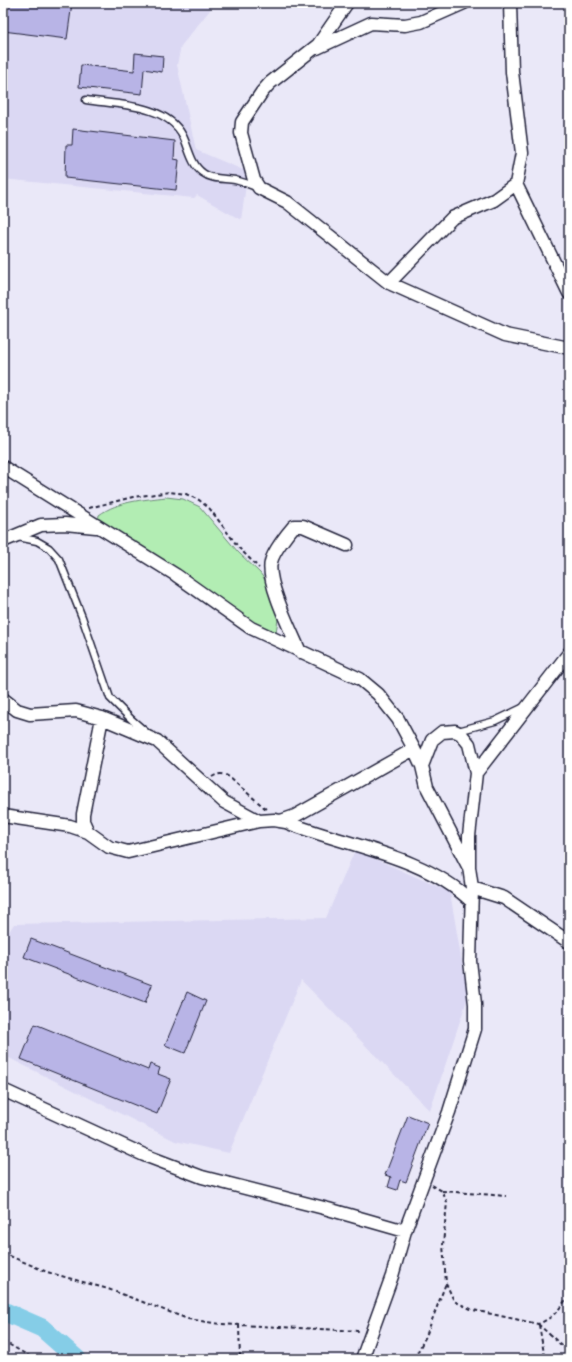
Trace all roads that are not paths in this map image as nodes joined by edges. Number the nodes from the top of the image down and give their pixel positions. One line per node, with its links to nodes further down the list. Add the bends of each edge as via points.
1 (347, 3): 4 (street, via 318,45)
2 (464, 3): 4 (street, via 420,22 405,25 370,23)
3 (510, 3): 6 (street, via 512,72 522,153)
4 (310, 51): 7 (street, via 270,83 242,122 243,142 254,180)
5 (86, 100): 7 (lane, via 152,110 163,115 178,127 194,164 203,173 215,178 245,182)
6 (516, 184): 8 (street, via 494,200 452,218); 9 (street)
7 (259, 188): 8 (street, via 287,202)
8 (389, 284): 10 (street, via 505,335)
9 (569, 293)
10 (569, 348)
11 (3, 467): 12 (street)
12 (99, 527): 13 (street, via 41,525); 15 (street, via 176,575 251,628)
13 (8, 539): 21 (lane, via 36,541 49,548 59,559 110,698)
14 (347, 545): 15 (street, via 302,526 294,526 286,534 271,562 271,574 283,614)
15 (300, 652): 22 (street, via 360,679 378,694 398,719)
16 (569, 654): 18 (street)
17 (3, 699): 19 (street, via 17,710 30,714 76,711)
18 (530, 703): 20 (lane, via 495,720); 24 (street)
19 (102, 718): 21 (street); 28 (street, via 83,814)
20 (455, 731): 23 (street, via 442,732 432,740); 24 (street, via 469,744)
21 (157, 741): 26 (street, via 224,802)
22 (414, 749): 23 (street); 27 (street, via 295,816)
23 (422, 766): 29 (street, via 427,787)
24 (476, 773): 29 (street, via 469,829)
25 (3, 816): 28 (street, via 70,826)
26 (259, 821): 27 (street); 28 (street, via 128,852 110,847)
27 (281, 821): 31 (street, via 389,856 443,878)
28 (88, 832)
29 (469, 867): 30 (street)
30 (472, 888): 31 (street); 32 (street, via 504,898)
31 (471, 901): 34 (street, via 470,961 475,1029 449,1112)
32 (569, 942)
33 (3, 1090): 34 (street, via 144,1155 202,1177)
34 (405, 1231): 35 (street, via 392,1276)
35 (362, 1359)

